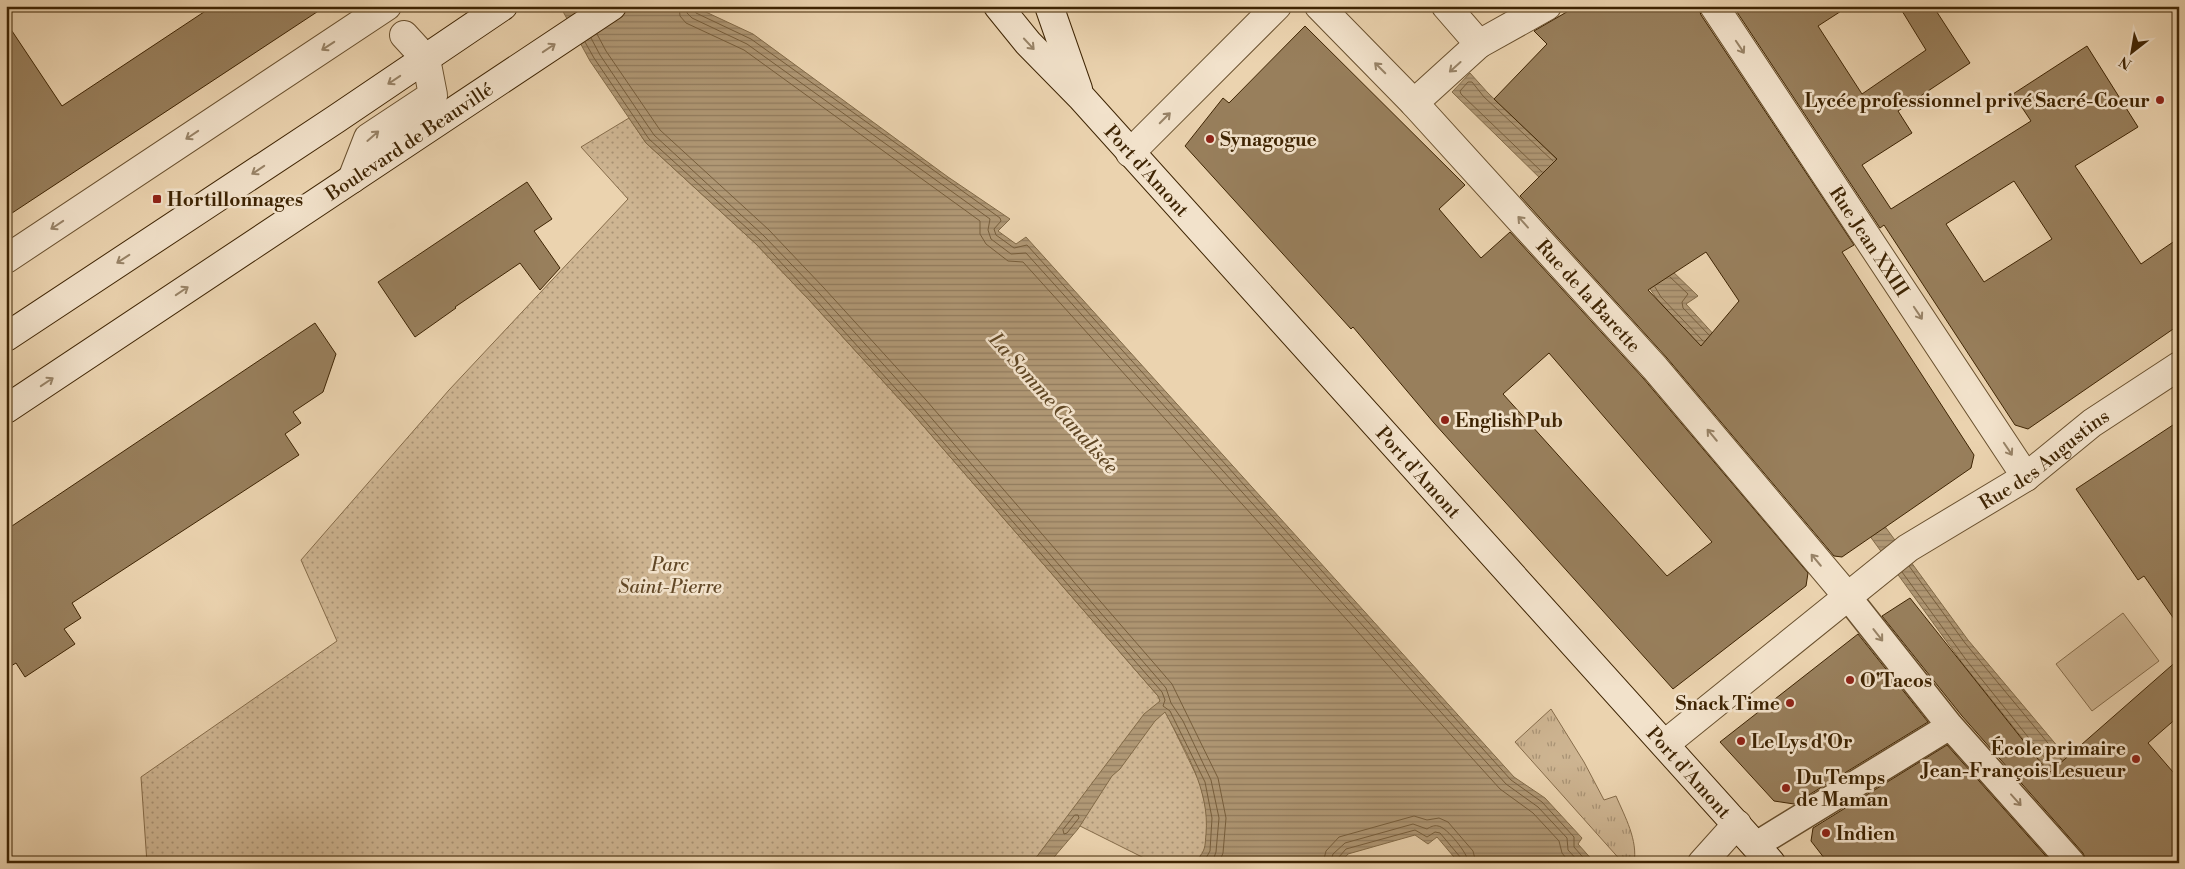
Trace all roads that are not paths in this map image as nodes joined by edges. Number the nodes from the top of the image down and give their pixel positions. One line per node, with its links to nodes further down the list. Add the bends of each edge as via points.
1 (503, 6): 12 (street)
2 (612, 6): 18 (street, Boulevard de Beauvillé, one-way to 2)
3 (998, 6): 15 (street, Port d'Amont, one-way to 15)
4 (1049, 6): 15 (street, Port d'Amont)
5 (1277, 6): 17 (street, one-way to 5)
6 (1319, 6): 16 (street, Rue de la Barette, one-way to 6)
7 (1446, 6): 13 (street)
8 (1547, 6): 13 (street)
9 (1714, 6): 23 (street, Rue Jean XXIII, one-way to 23)
10 (378, 13): 11 (street); 19 (street, one-way to 19)
11 (404, 35): 12 (street); 14 (street)
12 (449, 43): 14 (street)
13 (1479, 44): 16 (street, one-way to 16)
14 (426, 59): 18 (street, one-way to 14, via 368,138 433,95); 20 (street, one-way to 20)
15 (1081, 98): 17 (street, Port d'Amont)
16 (1414, 103): 24 (street, Rue de la Barette, one-way to 16, via 1655,368)
17 (1130, 152): 26 (street, Port d'Amont)
18 (352, 179): 22 (street, Boulevard de Beauvillé, one-way to 18)
19 (6, 259)
20 (6, 337)
21 (2179, 366): 23 (street, Rue des Augustins, via 2092,423)
22 (6, 409)
23 (2026, 477): 24 (street, Rue des Augustins, via 1908,548)
24 (1848, 597): 25 (street, one-way to 25); 26 (street)
25 (1950, 726): 28 (street); 30 (street, one-way to 30)
26 (1665, 744): 27 (street, Port d'Amont)
27 (1737, 824): 28 (street, Port d'Amont); 29 (street)
28 (1764, 854)
29 (1702, 863)
30 (2072, 863)

